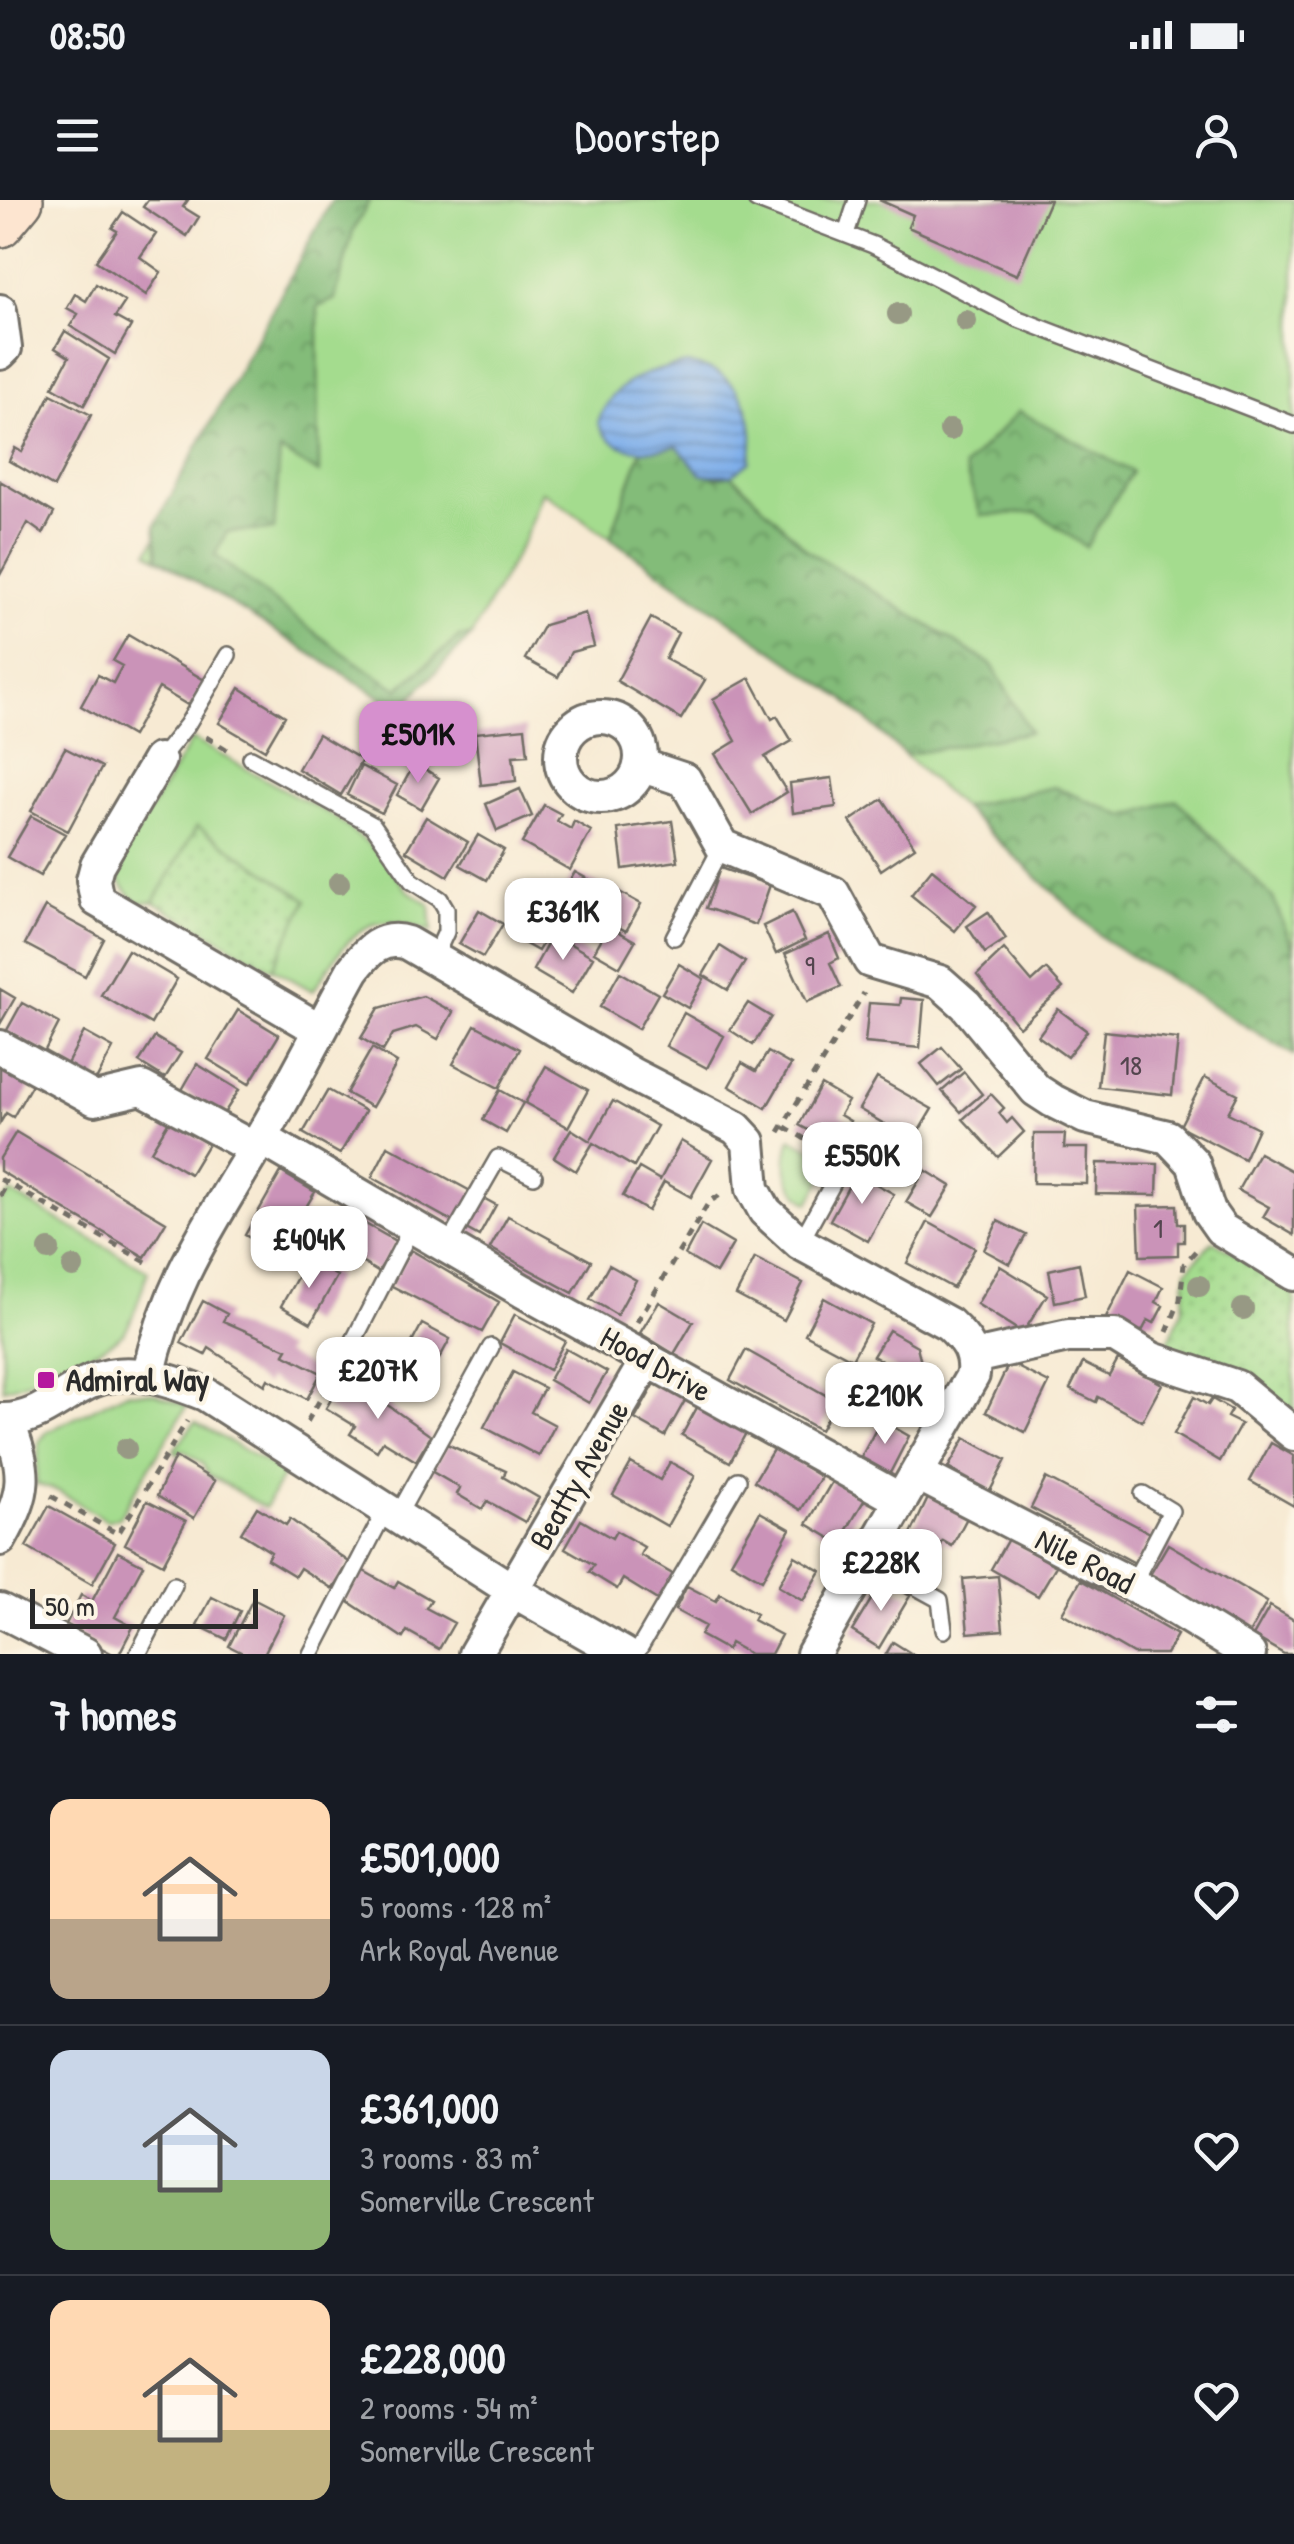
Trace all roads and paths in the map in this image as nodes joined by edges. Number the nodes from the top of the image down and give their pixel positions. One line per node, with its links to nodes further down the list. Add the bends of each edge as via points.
1 (20, 200): 4 (street)
2 (756, 200): 5 (lane)
3 (857, 200): 5 (lane)
4 (0, 224)
5 (846, 234): 8 (lane, via 1016,318)
6 (0, 311): 7 (street)
7 (0, 353)
8 (1294, 425)
9 (228, 655): 10 (lane)
10 (187, 725): 11 (path); 12 (lane)
11 (251, 758): 16 (lane, via 373,825 412,881 446,909 446,932)
12 (160, 760): 18 (street, via 97,865 97,900)
13 (640, 765): 14 (street, via 685,780)
14 (722, 846): 15 (lane); 17 (street, via 833,893 870,961)
15 (674, 937)
16 (435, 956): 18 (street, via 396,940 369,949); 21 (street, via 633,1075 736,1128)
17 (881, 966): 20 (path); 31 (street, via 940,982 1053,1101 1086,1117 1168,1137 1193,1163)
18 (320, 1030): 22 (street)
19 (0, 1046): 22 (street, Hood Drive, via 95,1099 142,1088)
20 (784, 1127): 21 (path, via 771,1139); 23 (path)
21 (749, 1142): 28 (street)
22 (258, 1143): 30 (street, Hood Drive); 35 (street)
23 (842, 1161): 25 (lane, via 863,1150); 32 (lane)
24 (534, 1176): 33 (lane, via 498,1158)
25 (908, 1176)
26 (0, 1179): 27 (path)
27 (7, 1184): 29 (path); 35 (path)
28 (753, 1188): 32 (street, via 765,1211); 38 (path, via 709,1202)
29 (0, 1196)
30 (413, 1225): 33 (street, Hood Drive); 36 (lane)
31 (1220, 1229): 34 (street); 40 (path, via 1184,1264 1180,1300)
32 (800, 1243): 39 (street, via 949,1324)
33 (448, 1245): 38 (street, Hood Drive)
34 (1294, 1274)
35 (178, 1279): 41 (street)
36 (353, 1342): 45 (path)
37 (491, 1347): 50 (lane)
38 (635, 1352): 47 (street, Hood Drive); 55 (street, Beatty Avenue)
39 (974, 1357): 40 (street, via 1094,1333 1115,1336); 47 (street, via 972,1375)
40 (1152, 1359): 44 (street, via 1237,1386)
41 (148, 1376): 42 (street); 43 (street, via 117,1374 37,1413)
42 (204, 1394): 45 (street); 48 (path, via 118,1534 48,1495)
43 (4, 1420): 48 (street, via 20,1455)
44 (1294, 1434)
45 (291, 1449): 50 (street)
46 (738, 1480): 63 (lane)
47 (910, 1487): 52 (street); 54 (street, Nile Road)
48 (24, 1492): 51 (street)
49 (1143, 1494): 54 (lane, via 1171,1511)
50 (392, 1512): 55 (street); 60 (lane)
51 (0, 1539)
52 (867, 1560): 57 (lane, via 940,1600); 64 (street)
53 (174, 1585): 59 (lane)
54 (1132, 1585): 65 (street, Nile Road)
55 (512, 1590): 61 (street, Beatty Avenue); 62 (street)
56 (0, 1610): 58 (street)
57 (944, 1630)
58 (85, 1654)
59 (138, 1654)
60 (310, 1654)
61 (475, 1654)
62 (624, 1654)
63 (636, 1654)
64 (813, 1654)
65 (1249, 1654)

